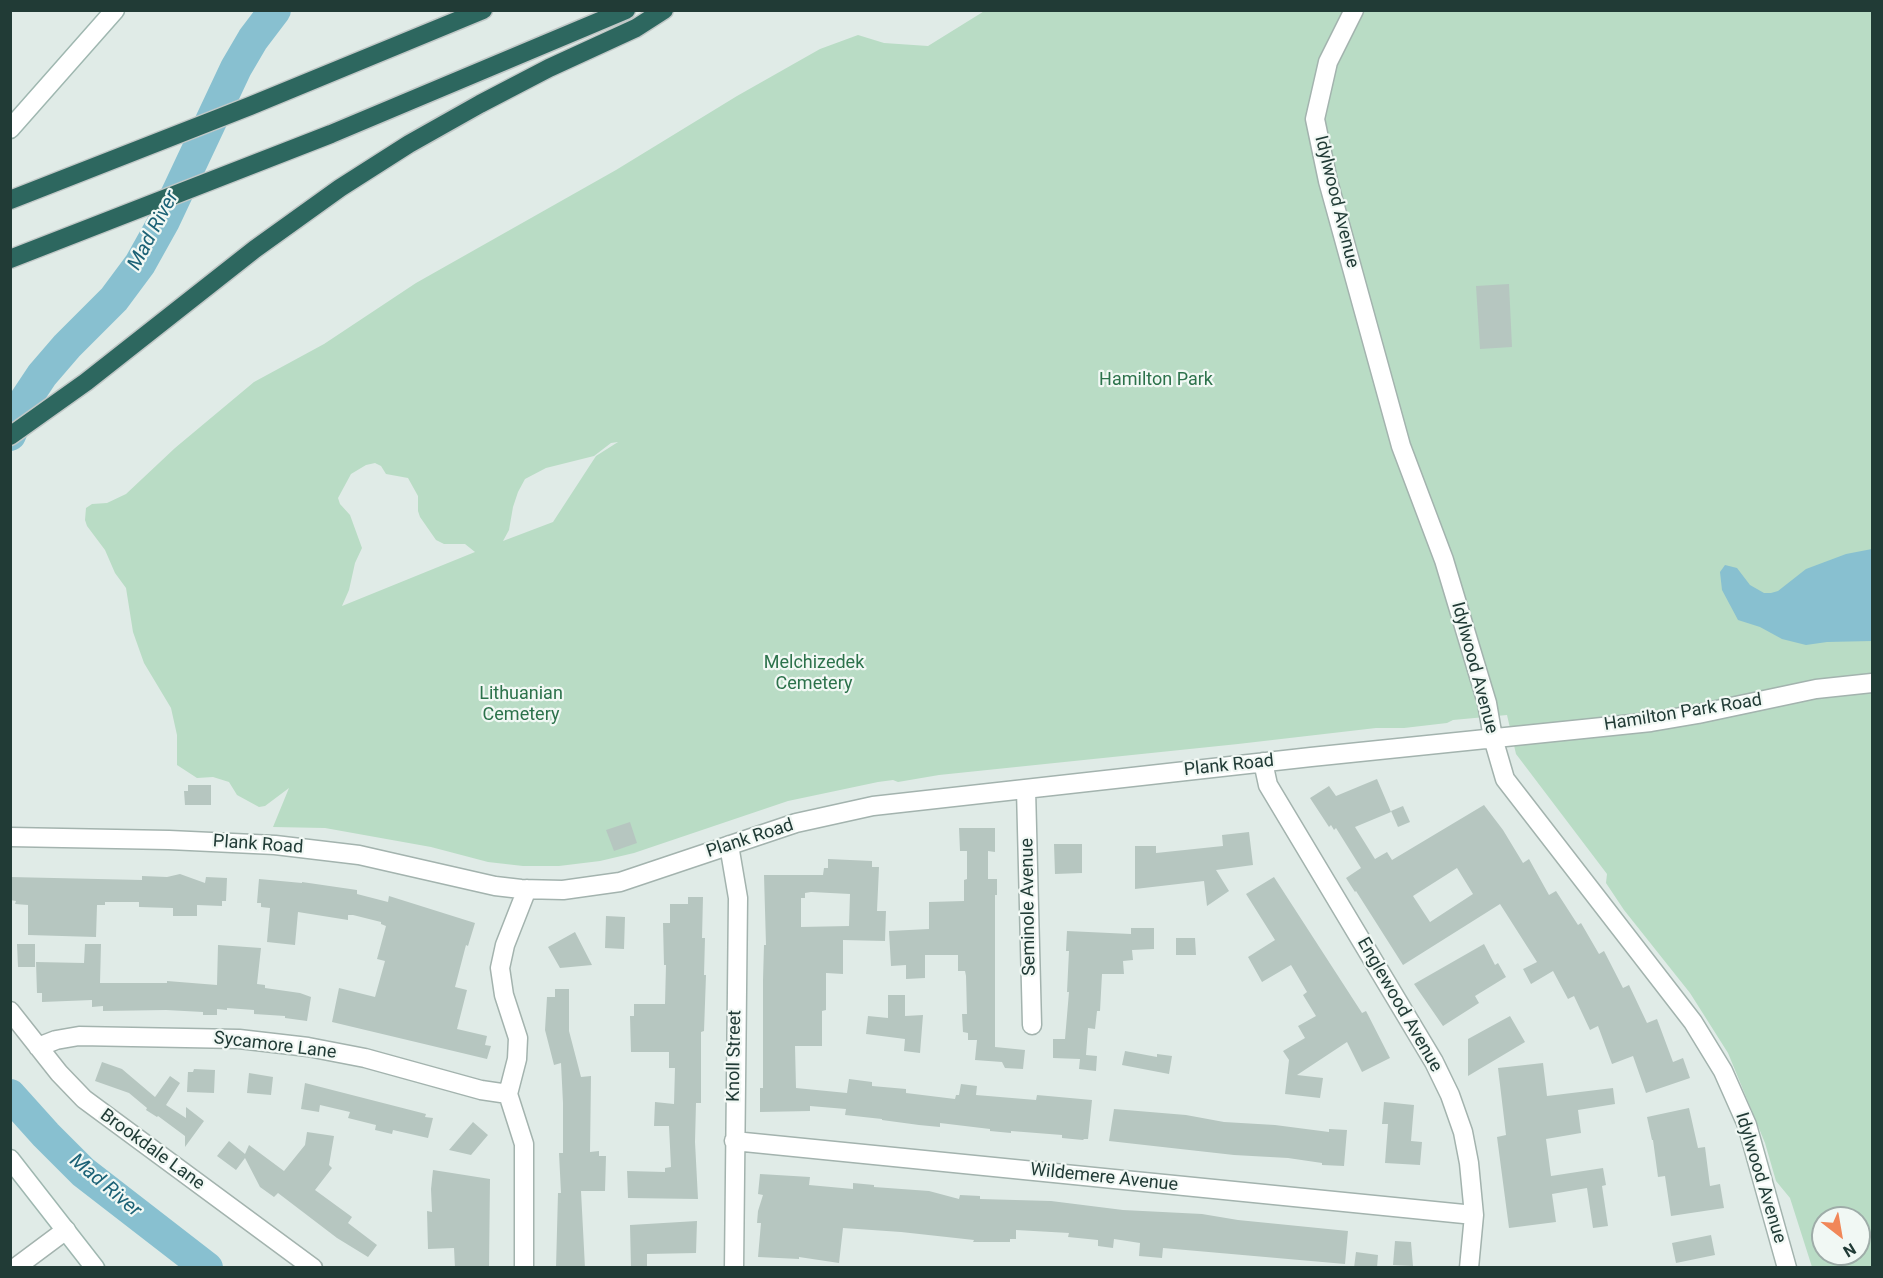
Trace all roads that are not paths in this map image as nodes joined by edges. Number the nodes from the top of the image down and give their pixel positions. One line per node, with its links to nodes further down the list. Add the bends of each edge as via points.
1 (115, 10): 6 (street)
2 (483, 10): 7 (highway)
3 (626, 10): 8 (highway, via 412,100)
4 (664, 10): 9 (highway, via 636,28 480,104 374,166 263,243 68,396)
5 (1354, 10): 11 (street, Idylwood Avenue, via 1328,62 1315,119 1328,181 1401,446 1444,561 1487,703)
6 (10, 129)
7 (10, 200)
8 (10, 259)
9 (10, 436)
10 (1872, 683): 11 (street, Hamilton Park Road, via 1816,689 1676,718)
11 (1493, 738): 12 (street, Plank Road); 31 (street, Idylwood Avenue, via 1505,779 1693,1022 1723,1071 1747,1125)
12 (1263, 762): 13 (street, Plank Road); 23 (street, Englewood Avenue, via 1268,785 1450,1095 1463,1132)
13 (1026, 789): 15 (street, Plank Road, via 848,811); 18 (street, Seminole Avenue)
14 (10, 837): 16 (street, Plank Road, via 230,842 322,850)
15 (729, 845): 16 (street, Plank Road, via 620,882); 21 (street, Knoll Street, via 738,898)
16 (527, 890): 20 (street, via 500,968 518,1038)
17 (10, 1011): 19 (street, Brookdale Lane)
18 (1032, 1025)
19 (38, 1047): 20 (street, Sycamore Lane, via 78,1036 239,1039 365,1058); 27 (street, Brookdale Lane, via 84,1099)
20 (508, 1094): 28 (street, via 524,1144)
21 (734, 1141): 23 (street, Wildemere Avenue); 29 (street, Knoll Street)
22 (10, 1159): 24 (street)
23 (1474, 1215): 30 (street, Englewood Avenue)
24 (66, 1230): 25 (street); 26 (street)
25 (15, 1268)
26 (94, 1268)
27 (313, 1268)
28 (524, 1268)
29 (734, 1268)
30 (1469, 1268)
31 (1787, 1268)

